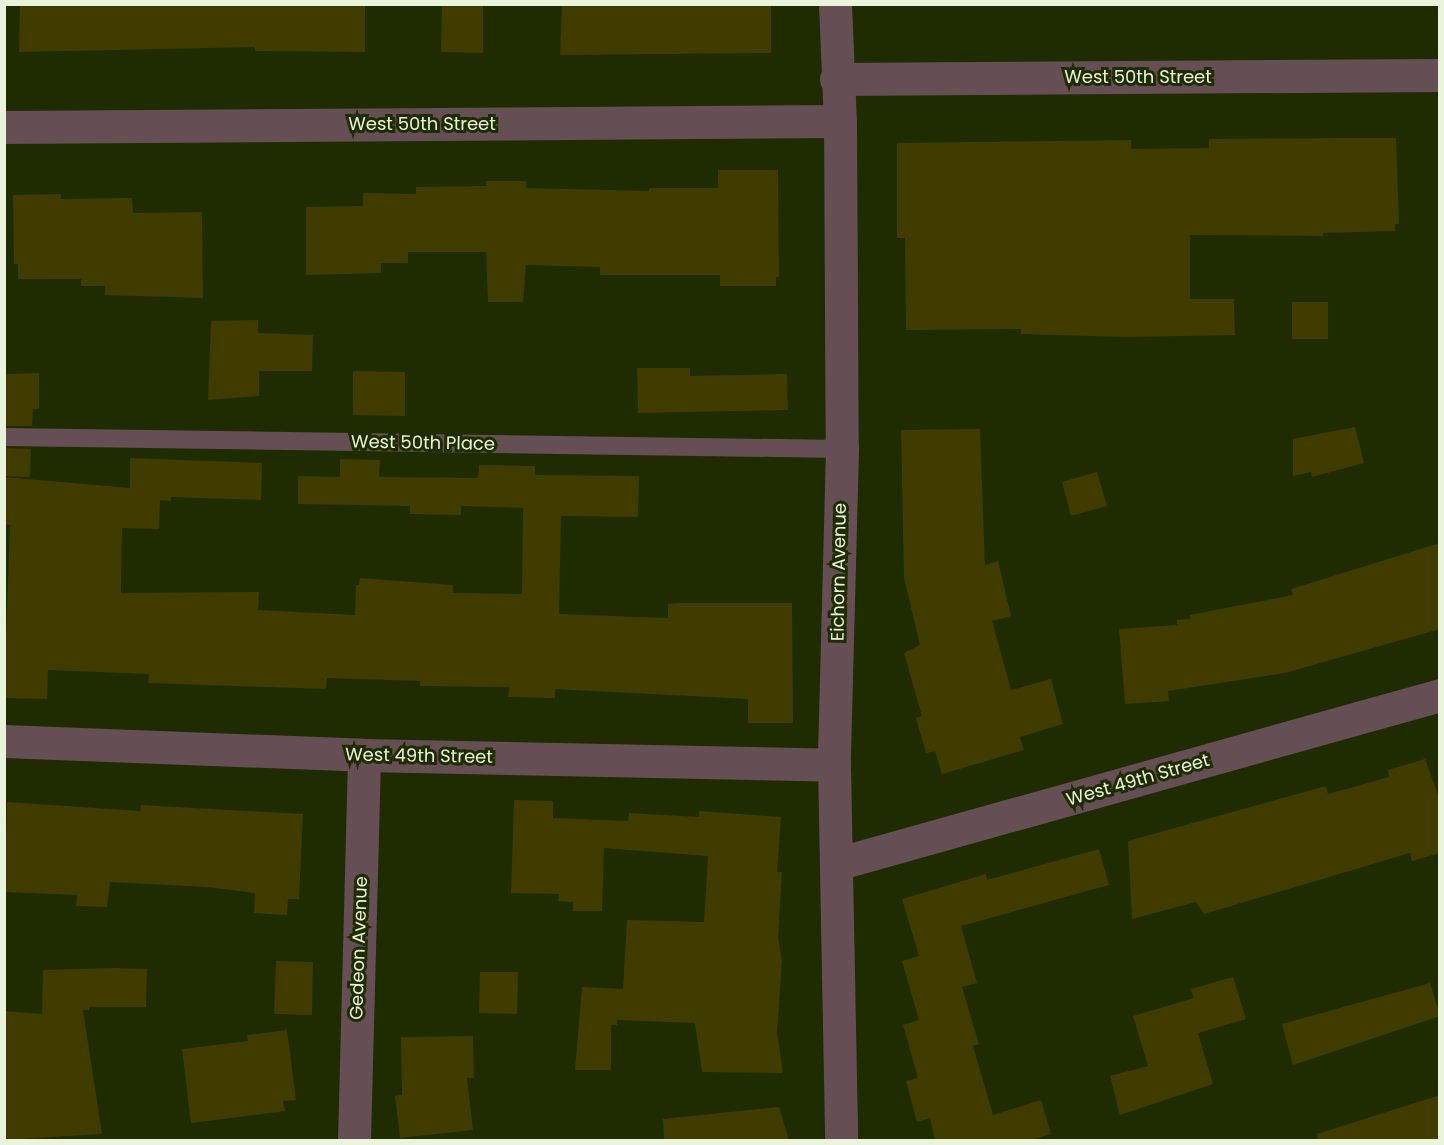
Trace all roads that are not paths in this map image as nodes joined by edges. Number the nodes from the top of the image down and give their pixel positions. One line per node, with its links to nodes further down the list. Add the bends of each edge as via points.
1 (835, 4): 3 (street, Eichorn Avenue)
2 (1440, 75): 3 (street, West 50th Street)
3 (836, 79): 4 (street, Eichorn Avenue)
4 (840, 121): 5 (street, West 50th Street); 7 (street, Eichorn Avenue)
5 (4, 127)
6 (4, 437): 7 (lane, West 50th Place)
7 (842, 449): 11 (street, Eichorn Avenue)
8 (1440, 695): 12 (street, West 49th Street)
9 (4, 741): 10 (street, West 49th Street)
10 (364, 755): 11 (street, West 49th Street); 13 (street, Gedeon Avenue)
11 (834, 765): 12 (street, Eichorn Avenue)
12 (836, 864): 14 (street, Eichorn Avenue)
13 (354, 1140)
14 (841, 1140)

